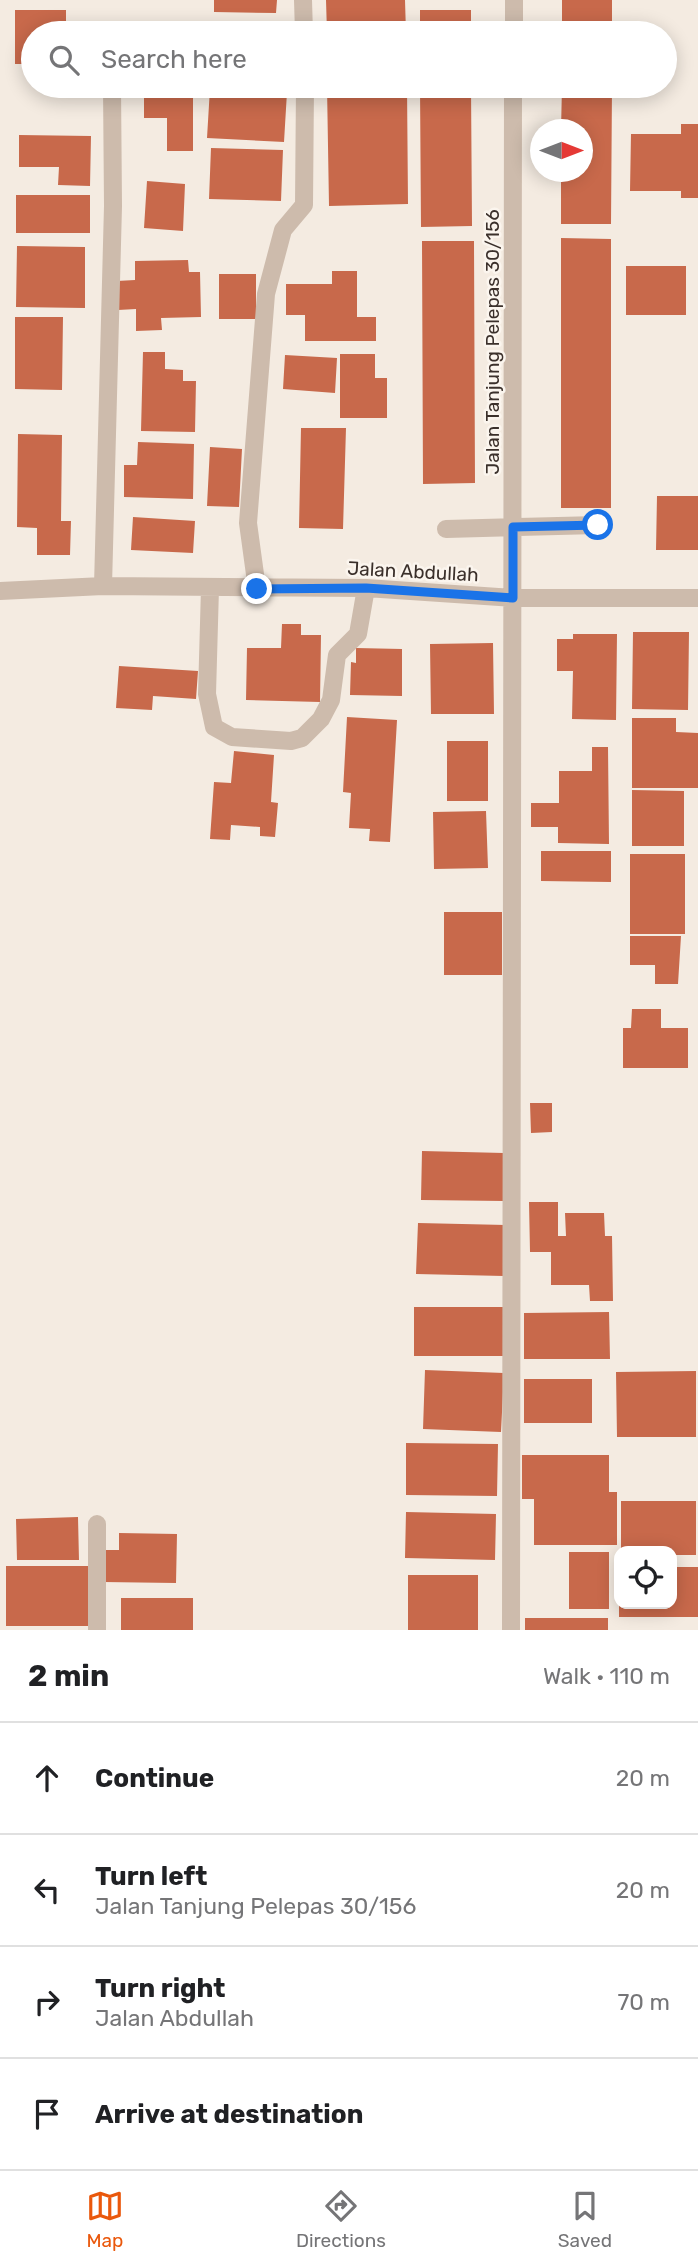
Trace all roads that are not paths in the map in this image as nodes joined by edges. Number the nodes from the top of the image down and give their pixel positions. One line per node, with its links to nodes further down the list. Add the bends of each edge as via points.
1 (303, 0): 3 (street)
2 (514, 0): 4 (street)
3 (304, 21)
4 (514, 21)
5 (112, 98): 11 (street)
6 (305, 98): 14 (street, via 304,205 284,230 266,295 248,523)
7 (513, 98): 9 (street, Jalan Tanjung Pelepas 30/156)
8 (598, 525): 9 (street)
9 (513, 527): 10 (street); 16 (street, Jalan Tanjung Pelepas 30/156)
10 (446, 529)
11 (103, 586): 12 (street, Jalan Abdullah); 15 (street, Jalan Abdullah)
12 (210, 588): 13 (street, via 207,694 214,727 232,737 291,741 310,731 331,699 337,654 358,634); 14 (street, Jalan Abdullah)
13 (366, 588): 14 (street, Jalan Abdullah); 16 (street, Jalan Abdullah)
14 (257, 589)
15 (0, 591)
16 (513, 598): 17 (street, Jalan Abdullah); 20 (street, Jalan Tanjung Pelepas 30/156)
17 (698, 598)
18 (97, 1524): 19 (street)
19 (97, 1630)
20 (511, 1630)

